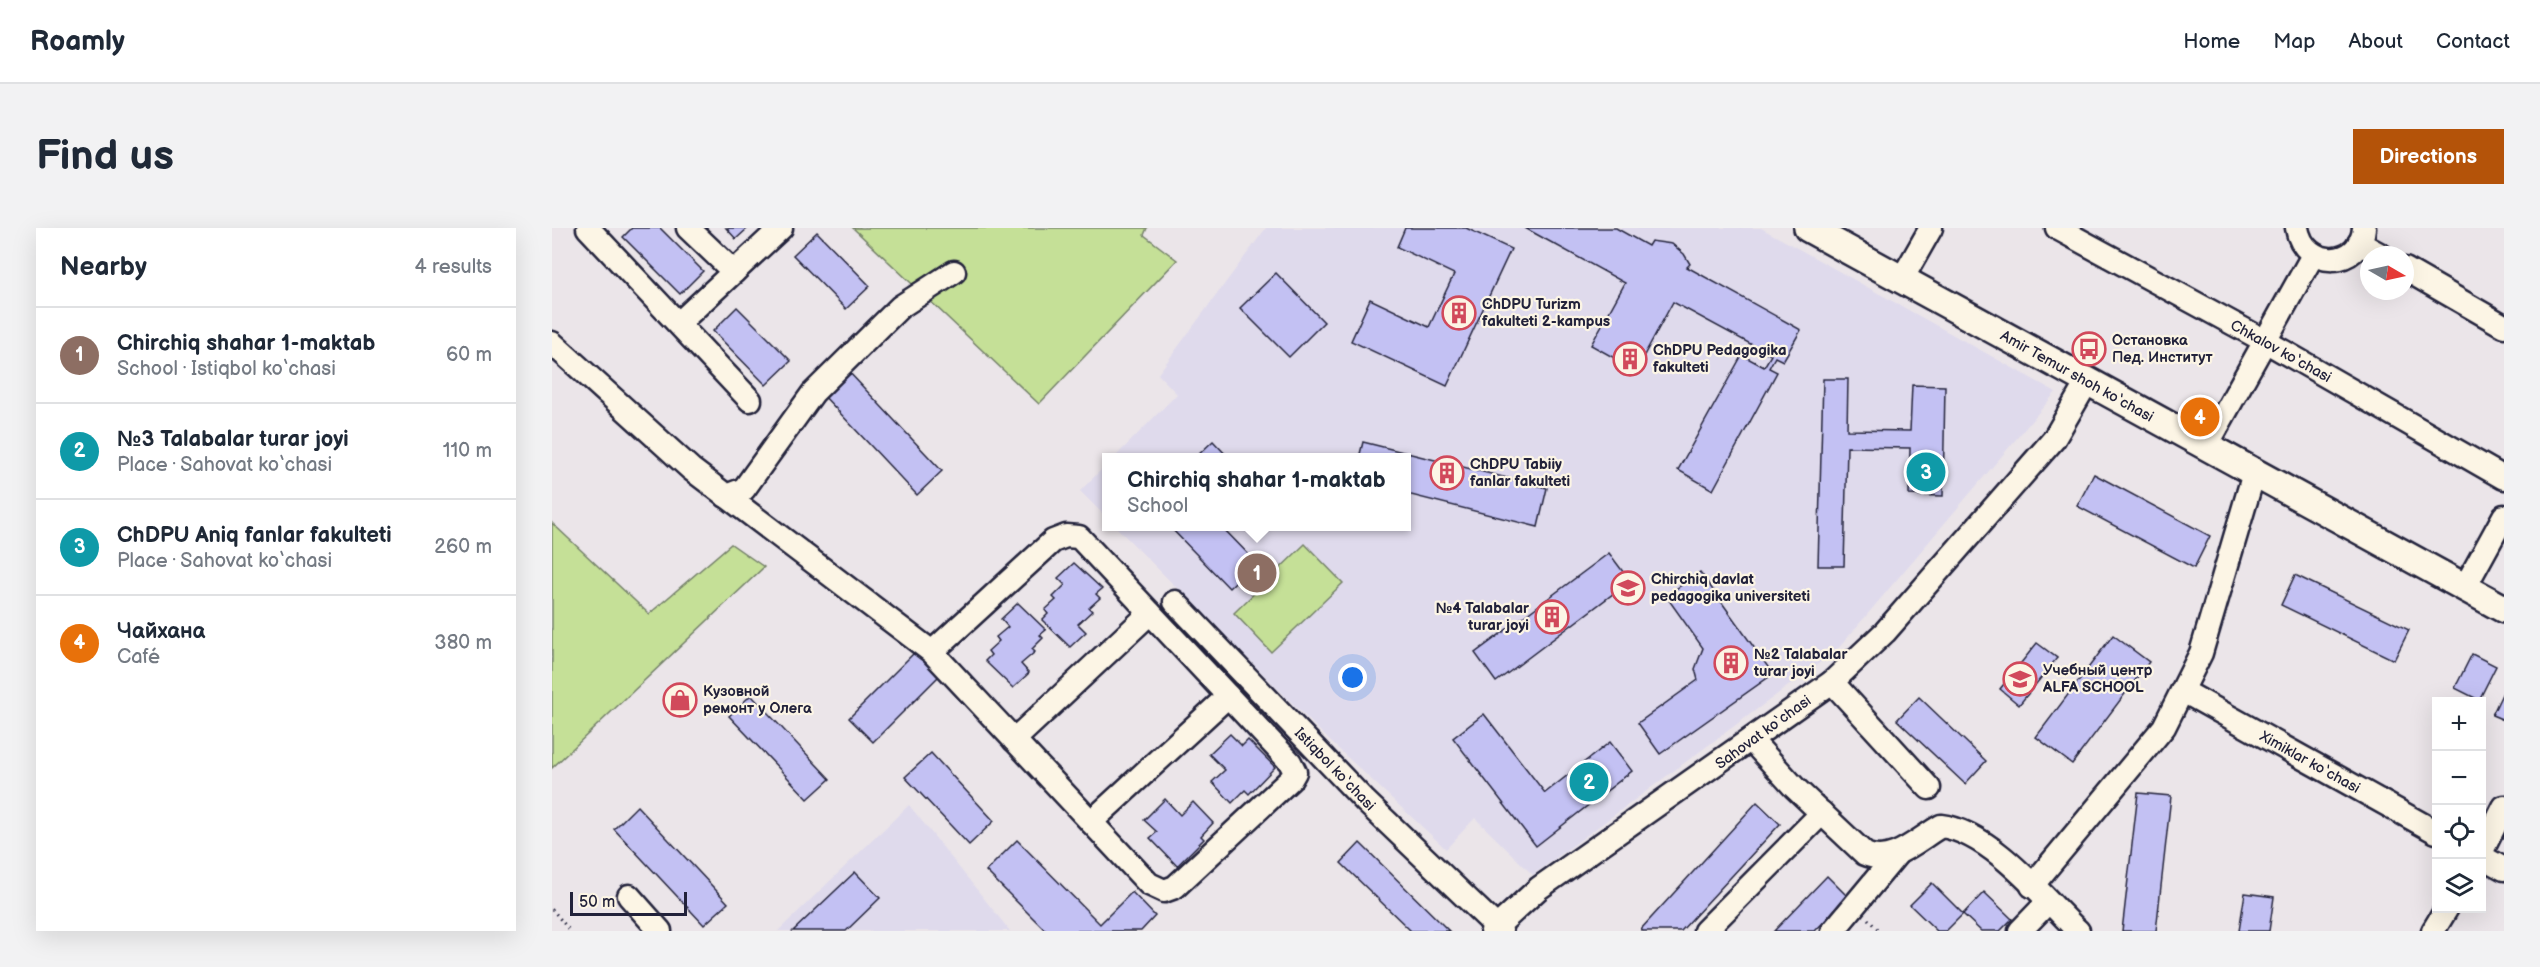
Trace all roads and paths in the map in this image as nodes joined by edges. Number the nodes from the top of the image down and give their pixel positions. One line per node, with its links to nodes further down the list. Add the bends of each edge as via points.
1 (688, 228): 11 (street)
2 (781, 228): 11 (street)
3 (1808, 228): 14 (main road, Amir Temur shoh ko‘chasi)
4 (1931, 228): 14 (street)
5 (2057, 228): 17 (street, Chkalov ko‘chasi)
6 (2296, 228): 10 (street, via 2299,240)
7 (592, 230): 15 (street)
8 (2361, 235): 9 (street); 10 (street, via 2344,257 2323,259)
9 (2371, 246)
10 (2313, 255): 17 (street)
11 (734, 272): 15 (street)
12 (954, 272): 24 (street, via 900,307 813,393 744,489)
13 (2414, 274): 16 (street)
14 (1902, 279): 19 (main road, Amir Temur shoh ko‘chasi)
15 (679, 323): 20 (street)
16 (2504, 326)
17 (2265, 341): 21 (street); 23 (street, Chkalov ko‘chasi)
18 (552, 343): 24 (street)
19 (2087, 382): 21 (main road, Amir Temur shoh ko‘chasi); 31 (street, Sahovat ko‘chasi, via 2054,439 1885,632)
20 (750, 400)
21 (2206, 447): 22 (main road, Amir Temur shoh ko‘chasi)
22 (2254, 473): 26 (main road, Amir Temur shoh ko‘chasi); 32 (street, via 2201,653)
23 (2504, 478)
24 (726, 496): 30 (street)
25 (2504, 516): 26 (street)
26 (2465, 587): 28 (main road, Amir Temur shoh ko‘chasi)
27 (1175, 602): 50 (street, Istiqbol ko‘chasi, via 1365,801)
28 (2504, 609)
29 (1150, 613): 30 (street, via 1079,537 1066,536 1053,541); 33 (street); 34 (street)
30 (932, 652): 34 (street)
31 (1832, 682): 35 (street, Sahovat ko‘chasi); 36 (street)
32 (2183, 691): 40 (street, Ximiklar ko‘chasi); 45 (street, via 2164,728)
33 (1228, 696): 39 (street); 39 (street, via 1295,772 1175,887 1164,891 1149,884)
34 (1014, 740): 39 (street)
35 (1752, 741): 38 (street); 50 (street, Sahovat ko‘chasi, via 1539,888)
36 (1929, 788)
37 (2504, 807): 41 (street)
38 (1822, 813): 42 (street, via 1865,854 1881,858); 53 (street)
39 (1091, 822)
40 (2432, 830)
41 (2486, 841)
42 (1897, 854): 45 (street, via 1941,826 1950,827 1975,837); 54 (street)
43 (2485, 859): 44 (street)
44 (2504, 869)
45 (2032, 886): 47 (street)
46 (628, 896): 52 (street)
47 (2048, 902): 55 (street); 56 (street)
48 (552, 909): 51 (path)
49 (2444, 913): 57 (street)
50 (1496, 930)
51 (570, 931)
52 (660, 931)
53 (1705, 931)
54 (1833, 931)
55 (2020, 931)
56 (2078, 931)
57 (2433, 931)

